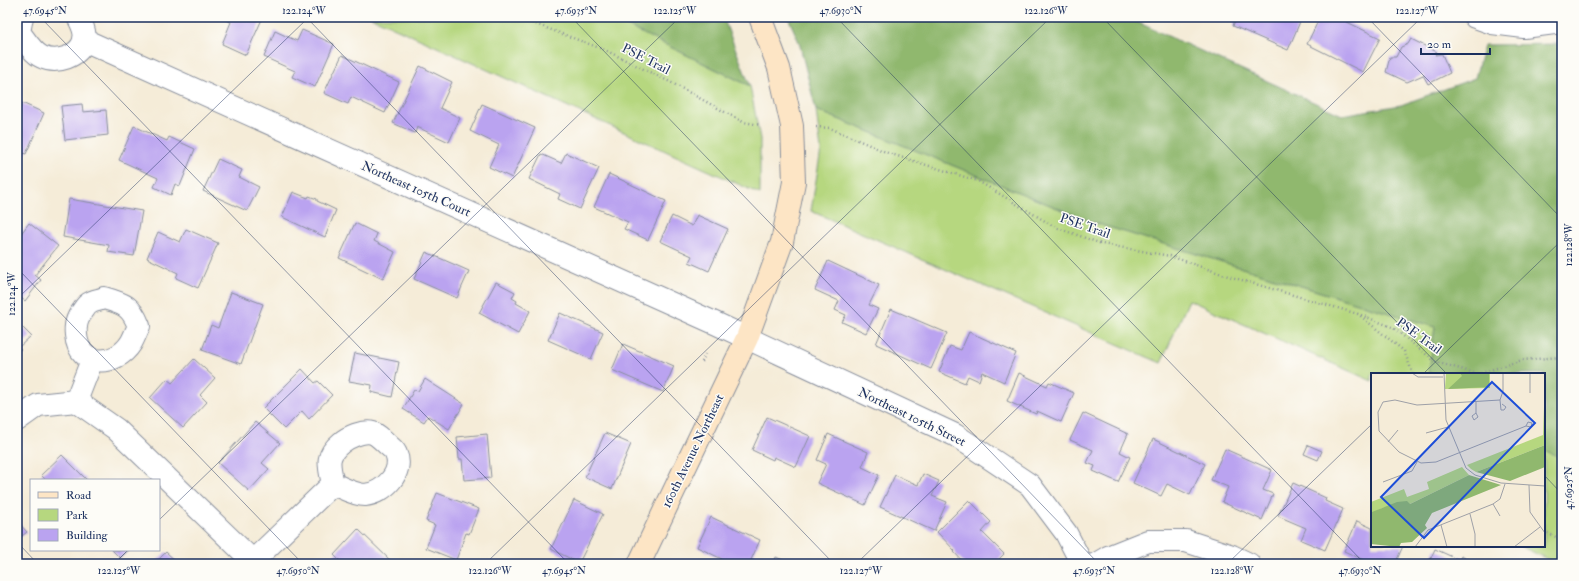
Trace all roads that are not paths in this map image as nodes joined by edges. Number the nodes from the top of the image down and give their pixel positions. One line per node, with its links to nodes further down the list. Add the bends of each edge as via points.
1 (22, 17): 6 (street, via 19,32 41,57 55,61 69,56 78,50)
2 (78, 17): 6 (street, via 83,26)
3 (760, 17): 7 (street, 160th Avenue Northeast, via 779,68 792,126 794,182 782,242)
4 (1475, 17): 5 (street, via 1492,24 1524,27)
5 (1562, 22)
6 (84, 40): 7 (street, Northeast 105th Court)
7 (747, 338): 13 (street, 160th Avenue Northeast); 14 (street, Northeast 105th Street, via 955,435 1030,485 1066,533)
8 (92, 360): 9 (street)
9 (76, 401): 10 (street, via 38,405); 12 (street, via 116,429)
10 (17, 420)
11 (334, 484): 12 (street)
12 (255, 563)
13 (639, 564)
14 (1082, 564)
15 (1096, 564): 16 (street, via 1148,541 1186,541)
16 (1249, 564)

